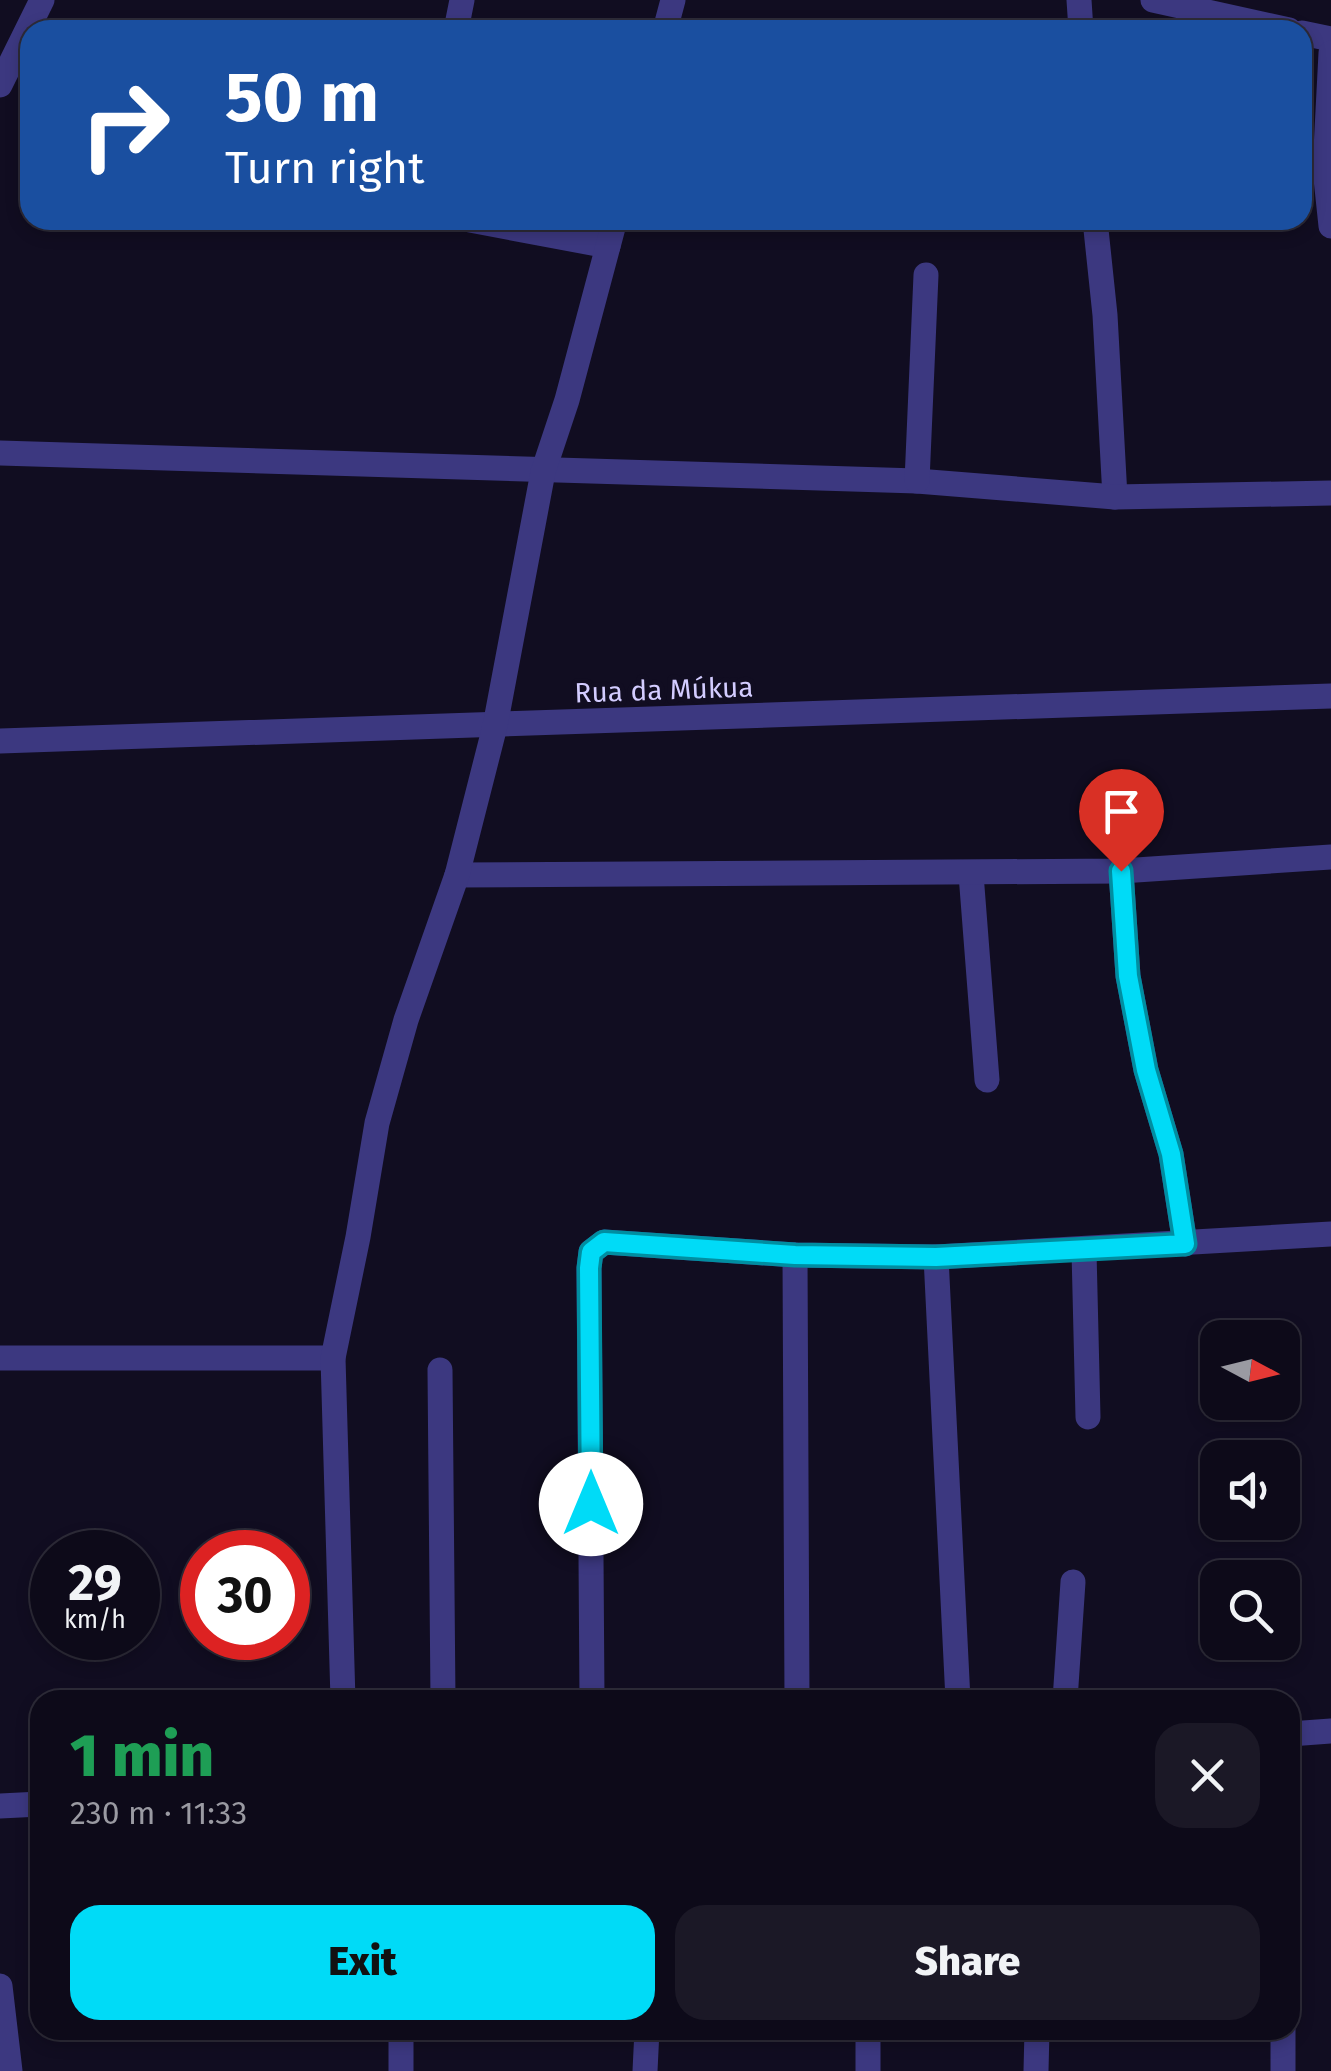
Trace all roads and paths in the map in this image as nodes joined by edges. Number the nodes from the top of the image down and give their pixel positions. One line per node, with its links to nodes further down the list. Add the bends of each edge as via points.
1 (1154, 0): 2 (street)
2 (1184, 4): 3 (street)
3 (1248, 20)
4 (20, 45): 6 (street)
5 (1331, 53): 7 (street, via 1325,169)
6 (0, 85)
7 (1331, 226)
8 (523, 230): 11 (street)
9 (612, 230): 11 (street)
10 (1095, 230): 17 (street)
11 (608, 246): 14 (street)
12 (926, 275): 15 (street)
13 (0, 454): 14 (street)
14 (543, 472): 15 (street); 19 (street)
15 (917, 481): 17 (street)
16 (1331, 493): 17 (street)
17 (1115, 496)
18 (1331, 696): 19 (street, Rua da Múkua)
19 (495, 726): 20 (street, Rua da Múkua); 24 (street)
20 (0, 740)
21 (1331, 857): 22 (street)
22 (1121, 871): 23 (street); 27 (street, via 1128,976 1171,1154)
23 (971, 874): 24 (street); 25 (street)
24 (457, 875): 32 (street, via 377,1123)
25 (987, 1080)
26 (1331, 1234): 27 (street)
27 (1185, 1244): 28 (street)
28 (1084, 1250): 30 (street); 34 (street)
29 (795, 1255): 30 (street); 38 (street, via 604,1242 591,1252); 39 (street)
30 (936, 1257): 40 (street)
31 (0, 1358): 32 (street)
32 (332, 1358): 36 (street)
33 (440, 1370): 37 (street)
34 (1088, 1417)
35 (1073, 1582): 41 (street)
36 (343, 1690)
37 (443, 1690)
38 (592, 1690)
39 (798, 1690)
40 (958, 1690)
41 (1065, 1690)
42 (1331, 1731): 43 (street)
43 (1300, 1733)
44 (30, 1804): 45 (street)
45 (0, 1806)
46 (0, 1986): 52 (street)
47 (400, 2040): 53 (street)
48 (646, 2040): 54 (street)
49 (868, 2040): 55 (street)
50 (1038, 2040): 56 (street)
51 (1283, 2040): 57 (street)
52 (10, 2071)
53 (401, 2071)
54 (645, 2071)
55 (868, 2071)
56 (1036, 2071)
57 (1283, 2071)

